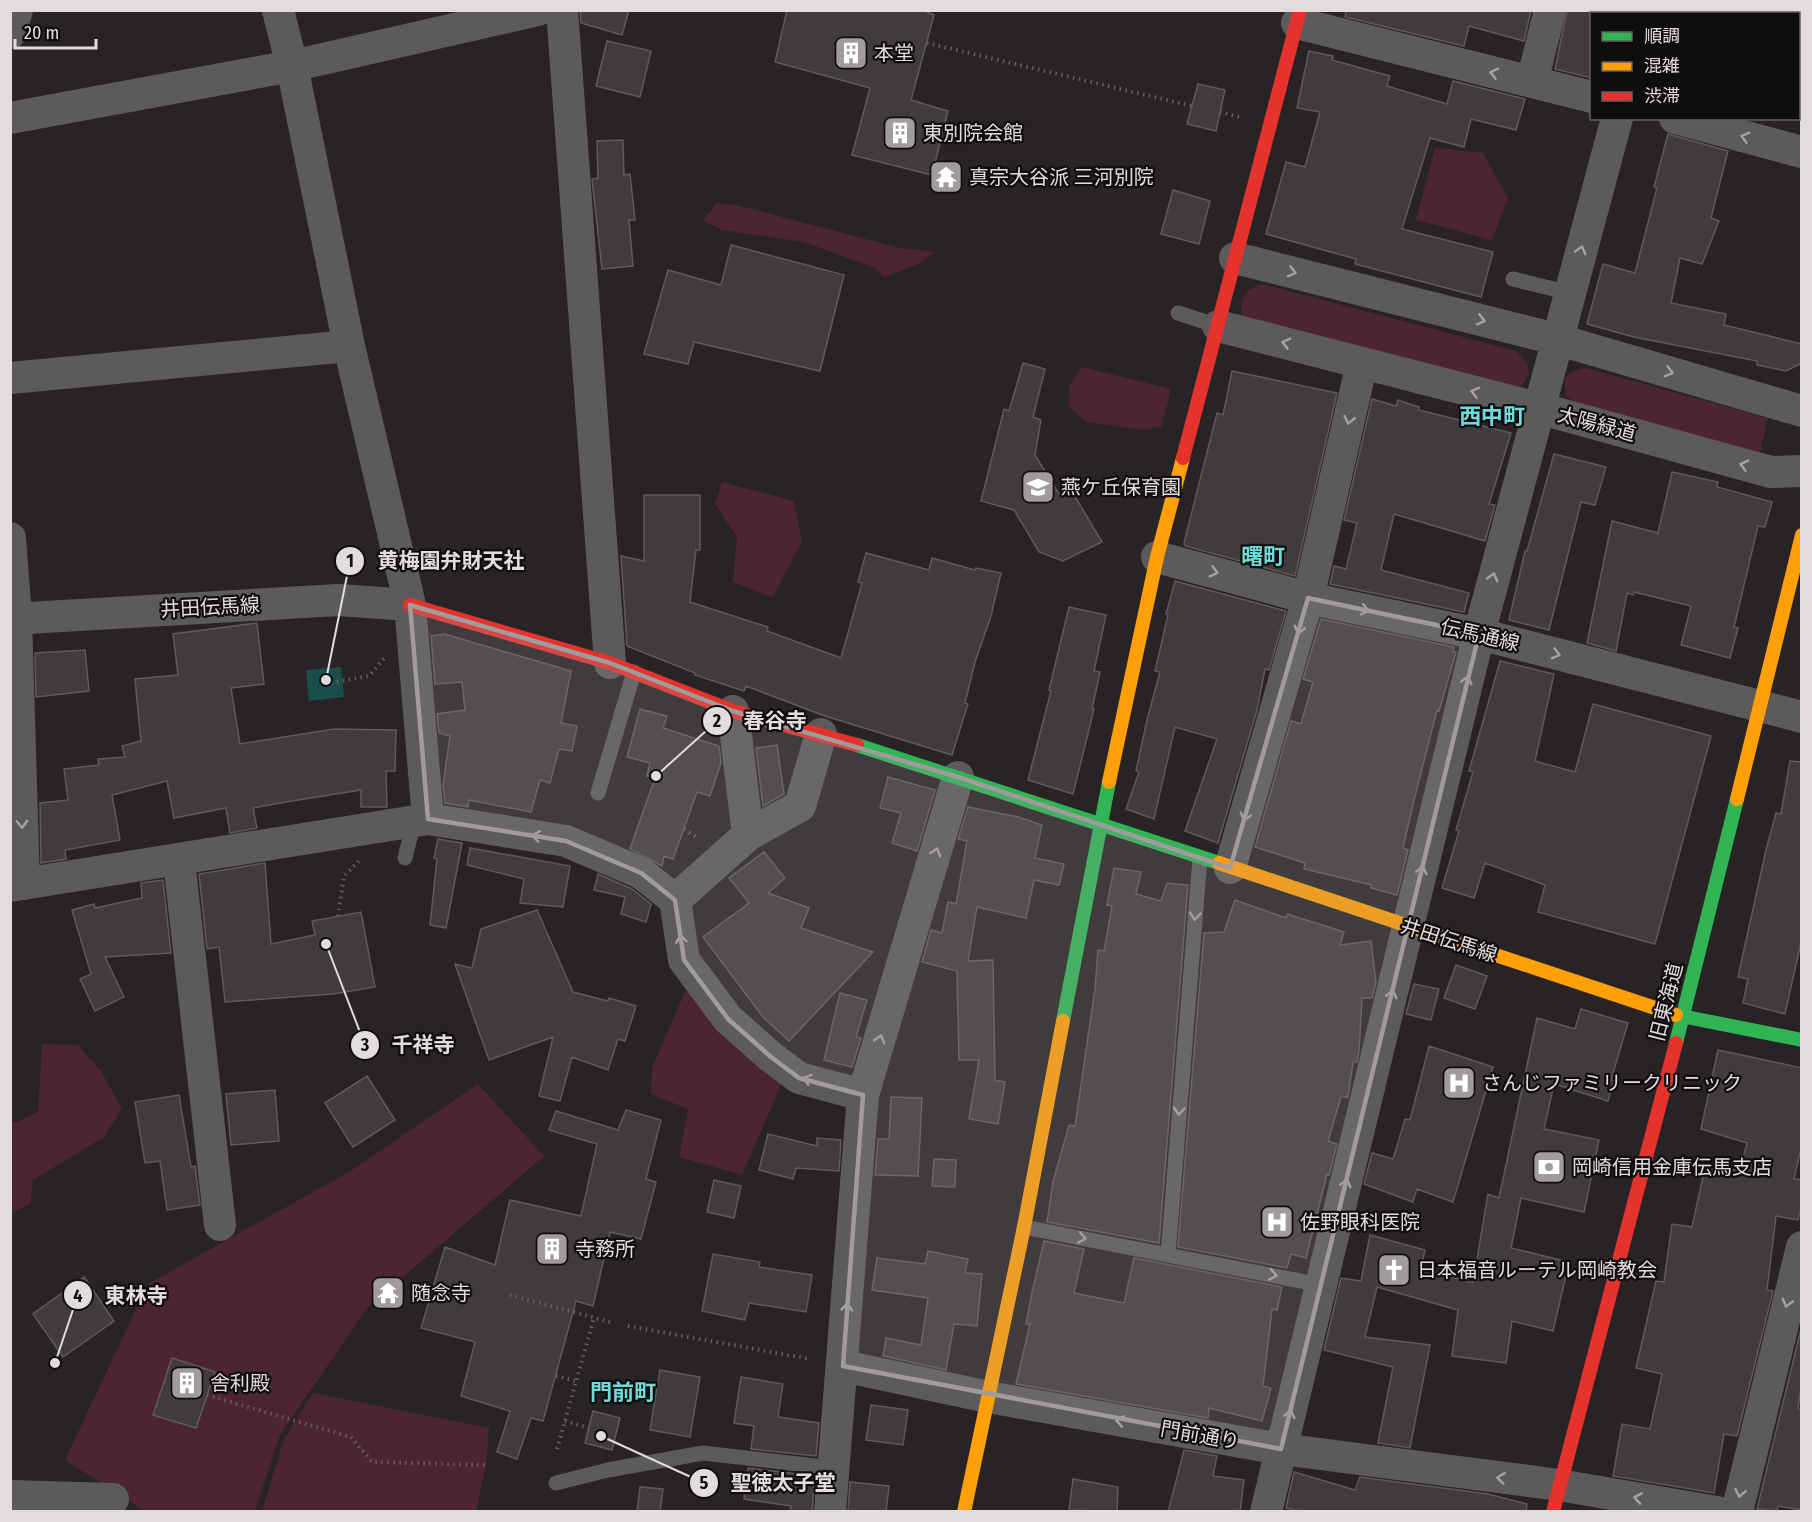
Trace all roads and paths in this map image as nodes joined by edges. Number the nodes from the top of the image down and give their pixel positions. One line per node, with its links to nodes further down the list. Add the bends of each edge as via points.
1 (16, 10): 7 (street)
2 (278, 10): 9 (street)
3 (538, 10): 9 (street)
4 (562, 10): 38 (street)
5 (1550, 10): 10 (street)
6 (1298, 17): 10 (street, one-way to 6); 18 (street)
7 (10, 33)
8 (927, 43): 12 (path)
9 (292, 66): 13 (street); 24 (street)
10 (1532, 82): 11 (street)
11 (1590, 96)
12 (1192, 106)
13 (10, 118)
14 (1616, 120): 20 (street, one-way to 14)
15 (1690, 120): 16 (street)
16 (1712, 123): 17 (street, one-way to 16)
17 (1802, 152)
18 (1235, 258): 22 (street); 23 (street, one-way to 23)
19 (1513, 279): 20 (lane)
20 (1570, 293): 23 (street)
21 (1178, 313): 22 (lane)
22 (1218, 326): 25 (street, 太陽緑道, one-way to 22); 32 (street)
23 (1556, 339): 27 (street); 28 (street, one-way to 28)
24 (349, 346): 26 (street); 34 (street)
25 (1362, 363): 27 (street, 太陽緑道, one-way to 25); 33 (street, one-way to 33)
26 (10, 378)
27 (1538, 408): 29 (street, 太陽緑道, one-way to 27, via 1771,472); 36 (street, one-way to 27)
28 (1802, 411)
29 (1802, 471)
30 (1802, 535): 40 (street, 旧東海道)
31 (10, 538): 35 (street)
32 (1157, 557): 33 (street, 伝馬通線, one-way to 33); 47 (street)
33 (1308, 598): 36 (street, 伝馬通線, one-way to 36); 53 (street, one-way to 53)
34 (410, 605): 35 (street, 井田伝馬線, via 338,600); 37 (street); 38 (street, 井田伝馬線)
35 (13, 619): 54 (street, one-way to 54)
36 (1479, 634): 40 (street, 伝馬通線, one-way to 40); 57 (street, one-way to 36)
37 (414, 645): 39 (path, via 395,648 369,676); 46 (street)
38 (622, 668): 41 (street, 井田伝馬線); 45 (lane)
39 (331, 683)
40 (1759, 706): 42 (street, 伝馬通線); 58 (street, 旧東海道)
41 (733, 711): 43 (street, 井田伝馬線); 48 (street)
42 (1802, 717)
43 (821, 734): 44 (street, 井田伝馬線); 48 (street, via 800,806)
44 (958, 777): 47 (street, 井田伝馬線); 60 (street, one-way to 44)
45 (598, 793)
46 (421, 820): 49 (lane); 51 (street); 55 (street, one-way to 46, via 641,873 566,841)
47 (1100, 825): 50 (street, 井田伝馬線); 62 (street)
48 (748, 835): 55 (street)
49 (405, 858)
50 (1200, 858): 53 (street, 井田伝馬線); 64 (lane, one-way to 64)
51 (179, 861): 54 (street); 61 (street)
52 (354, 866): 56 (path, via 344,876)
53 (1230, 868): 57 (street, 井田伝馬線)
54 (17, 885)
55 (675, 900): 60 (street, one-way to 55, via 799,1077 728,1019 684,960)
56 (338, 916)
57 (1408, 927): 58 (street, 井田伝馬線); 65 (street, one-way to 57)
58 (1683, 1017): 59 (street, 井田伝馬線); 84 (street, 旧東海道)
59 (1802, 1040)
60 (863, 1095): 71 (street, one-way to 60)
61 (220, 1225)
62 (1024, 1227): 64 (lane, one-way to 64); 75 (street)
63 (1802, 1247): 90 (street, one-way to 90)
64 (1168, 1255): 65 (lane, one-way to 65)
65 (1321, 1285): 79 (street, one-way to 65)
66 (510, 1295): 67 (path)
67 (594, 1318): 68 (path); 73 (path)
68 (614, 1323)
69 (628, 1326): 70 (path)
70 (810, 1359)
71 (843, 1366): 75 (street, 門前通り); 81 (street)
72 (556, 1376): 73 (path)
73 (576, 1381): 76 (path)
74 (207, 1395): 80 (path, via 351,1437 372,1462)
75 (988, 1397): 79 (street, 門前通り, one-way to 75); 87 (street)
76 (565, 1421): 77 (path); 78 (path)
77 (589, 1428)
78 (557, 1449)
79 (1281, 1449): 84 (street, 門前通り, one-way to 79); 88 (street)
80 (486, 1465)
81 (833, 1468): 82 (lane, via 703,1453); 86 (street)
82 (556, 1483)
83 (10, 1496): 85 (street)
84 (1556, 1498): 89 (street, 門前通り, one-way to 84)
85 (113, 1499)
86 (830, 1512)
87 (964, 1512)
88 (1266, 1512)
89 (1717, 1512)
90 (1737, 1512)

